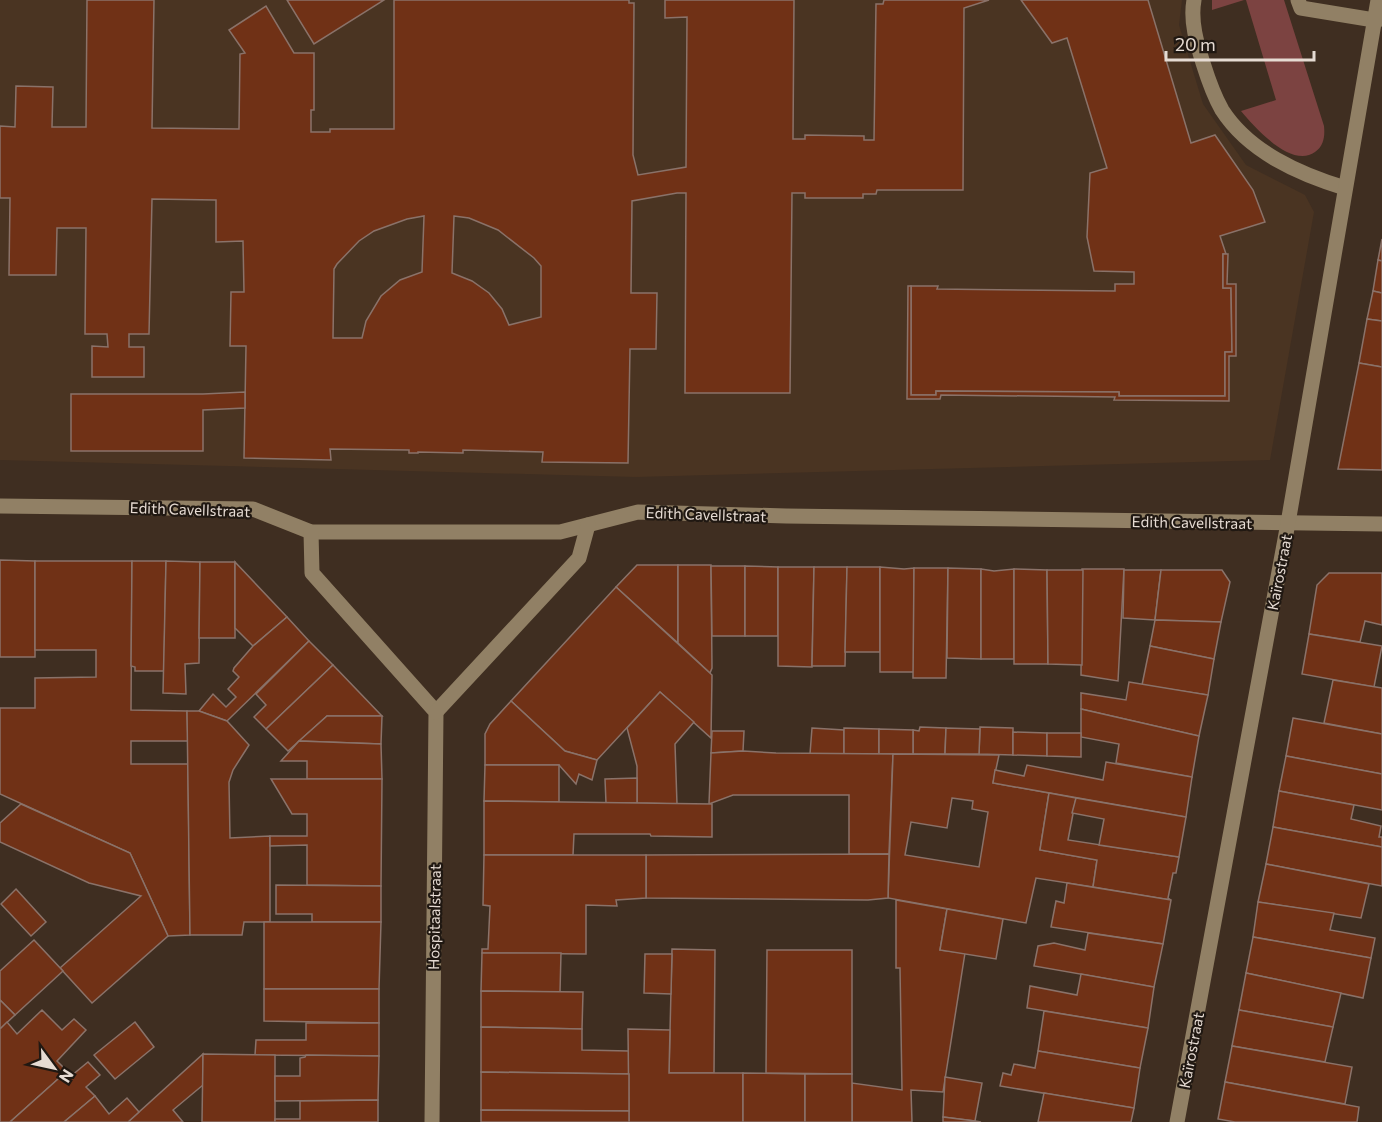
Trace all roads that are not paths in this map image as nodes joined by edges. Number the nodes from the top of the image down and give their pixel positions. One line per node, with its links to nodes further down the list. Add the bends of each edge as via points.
1 (1194, 0): 5 (street, via 1197,46 1222,110 1263,151 1291,168)
2 (1298, 0): 4 (street, via 1301,8)
3 (1378, 0): 4 (street, Kaïrostraat)
4 (1378, 19): 5 (street, Kaïrostraat)
5 (1345, 188): 7 (street, Kaïrostraat)
6 (0, 506): 10 (street, Edith Cavellstraat, via 253,509)
7 (1288, 523): 8 (street, Edith Cavellstraat); 9 (street, Edith Cavellstraat, via 638,512); 13 (street, Kaïrostraat)
8 (1382, 524)
9 (588, 525): 10 (street, Edith Cavellstraat, via 550,532); 11 (street, via 579,558)
10 (311, 532): 11 (street, via 312,573)
11 (436, 712): 12 (street, Hospitaalstraat)
12 (432, 1122)
13 (1177, 1122)

